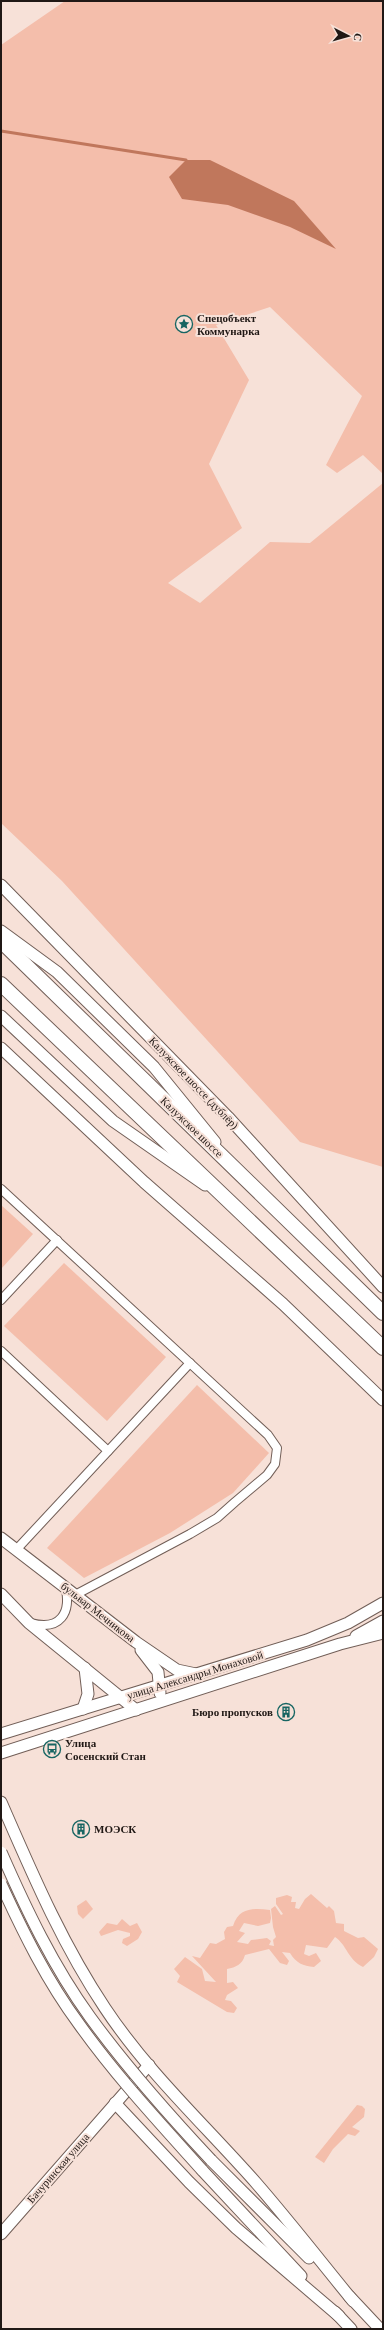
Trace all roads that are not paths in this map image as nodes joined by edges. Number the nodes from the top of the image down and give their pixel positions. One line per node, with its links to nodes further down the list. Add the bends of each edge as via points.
1 (1, 884): 3 (main road, Калужское шоссе (дублёр))
2 (1, 893): 3 (main road)
3 (26, 911): 13 (main road, Калужское шоссе (дублёр), via 228,1117)
4 (1, 931): 9 (main road, via 57,972 154,1067)
5 (1, 941): 9 (highway, Калужское шоссе)
6 (1, 984): 11 (highway)
7 (1, 1016): 11 (main road, via 113,1121)
8 (1, 1048): 19 (main road, via 144,1182 283,1304)
9 (243, 1177): 15 (highway, Калужское шоссе)
10 (1, 1189): 12 (street)
11 (228, 1201): 16 (highway)
12 (57, 1240): 14 (street); 18 (street)
13 (383, 1287)
14 (1, 1300)
15 (383, 1313)
16 (383, 1348)
17 (1, 1352): 20 (street)
18 (190, 1363): 20 (street); 25 (street, via 273,1440 278,1452 275,1464 267,1475 203,1527)
19 (383, 1400)
20 (108, 1451): 22 (street)
21 (1, 1538): 22 (main road, бульвар Мечникова)
22 (16, 1550): 23 (main road, бульвар Мечникова)
23 (64, 1586): 25 (main road, бульвар Мечникова); 28 (street, via 67,1605 59,1621 41,1626)
24 (1, 1594): 28 (main road)
25 (75, 1595): 30 (main road, бульвар Мечникова)
26 (383, 1603): 33 (main road, улица Александры Монаховой, via 348,1623 307,1640)
27 (383, 1621): 31 (main road, улица Александры Монаховой)
28 (29, 1623): 32 (main road)
29 (383, 1633): 31 (main road, улица Александры Монаховой)
30 (136, 1642): 33 (main road, бульвар Мечникова, via 177,1670); 34 (main road, via 158,1672)
31 (340, 1644): 36 (main road, улица Александры Монаховой)
32 (85, 1668): 35 (main road); 37 (main road, via 88,1694)
33 (201, 1674): 34 (main road, улица Александры Монаховой)
34 (160, 1687): 35 (main road, улица Александры Монаховой); 36 (main road, via 160,1694)
35 (122, 1698): 37 (main road, улица Александры Монаховой); 38 (main road)
36 (150, 1706): 38 (main road, улица Александры Монаховой)
37 (83, 1709): 39 (main road, улица Александры Монаховой)
38 (136, 1710): 40 (main road, улица Александры Монаховой)
39 (1, 1734)
40 (1, 1753)
41 (1, 1802): 44 (main road, via 74,1958 106,2009)
42 (1, 1852): 47 (main road, bridge, via 33,1922 89,2016 132,2072 211,2160)
43 (1, 1884): 48 (main road, bridge, via 20,1926 78,2023 123,2082)
44 (149, 2065): 45 (main road, Бачуринская улица); 47 (main road, via 257,2184)
45 (115, 2103): 46 (main road, Бачуринская улица); 48 (main road, via 188,2182 236,2228)
46 (1, 2234)
47 (353, 2301): 50 (main road)
48 (339, 2316): 49 (main road)
49 (351, 2329)
50 (380, 2329)

